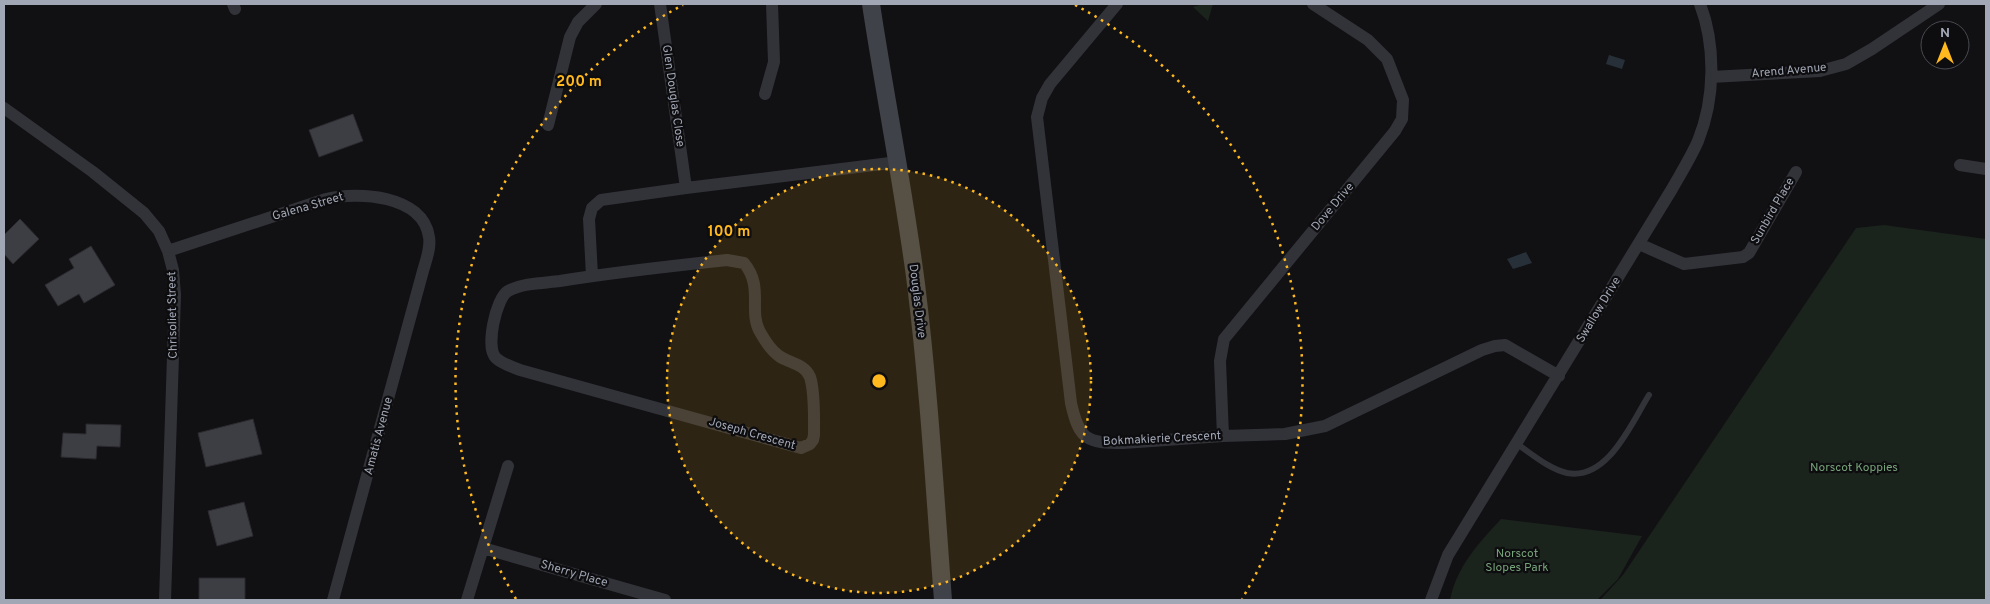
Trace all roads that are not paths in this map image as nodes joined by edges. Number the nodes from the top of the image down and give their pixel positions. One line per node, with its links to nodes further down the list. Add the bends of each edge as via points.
1 (596, 4): 12 (street, via 578,22 570,38)
2 (660, 4): 17 (street, Glen Douglas Close)
3 (772, 4): 10 (street, via 774,62)
4 (871, 4): 13 (street, Douglas Drive)
5 (1118, 4): 24 (street, Bokmakierie Crescent, via 1050,84 1037,117 1075,421 1086,437 1099,442)
6 (1313, 4): 24 (street, Dove Drive, via 1368,40 1387,59 1403,100 1403,116 1395,132 1224,339 1220,361)
7 (1700, 4): 9 (street, Swallow Drive, via 1710,47)
8 (1939, 4): 9 (street, Arend Avenue, via 1846,64 1820,71)
9 (1711, 77): 18 (street, Swallow Drive, via 1708,104 1698,140)
10 (765, 94)
11 (4, 108): 19 (street, Chrisoliet Street, via 132,202 154,225)
12 (548, 125)
13 (898, 162): 17 (street); 32 (street, Douglas Drive, via 922,336)
14 (1960, 165): 15 (street)
15 (1986, 169)
16 (1796, 172): 18 (street, Sunbird Place, via 1743,258 1684,264)
17 (686, 188): 21 (street, via 607,199 596,204 589,219)
18 (1639, 244): 22 (street, Swallow Drive)
19 (168, 251): 20 (street, Galena Street, via 326,199 370,196 396,202 412,210 423,221 429,244); 28 (street, Chrisoliet Street, via 175,295)
20 (423, 271): 29 (street, Amatis Avenue)
21 (592, 276): 21 (street, Joseph Crescent, via 727,260 744,263 755,286 759,331 772,349 804,369 811,379 814,434 810,444 801,448 520,370 496,358 491,339 498,308 506,292 524,286)
22 (1559, 376): 24 (street, Bokmakierie Crescent, via 1512,348 1495,346 1325,426 1285,434); 25 (street, Swallow Drive)
23 (1649, 394): 25 (lane, via 1614,451 1602,464 1584,472 1569,473 1555,468)
24 (1223, 436)
25 (1517, 444): 33 (street, Swallow Drive, via 1448,555)
26 (508, 466): 27 (street)
27 (483, 548): 30 (street); 31 (street, Sherry Place)
28 (165, 600)
29 (334, 600)
30 (467, 600)
31 (665, 600)
32 (943, 600)
33 (1431, 600)

